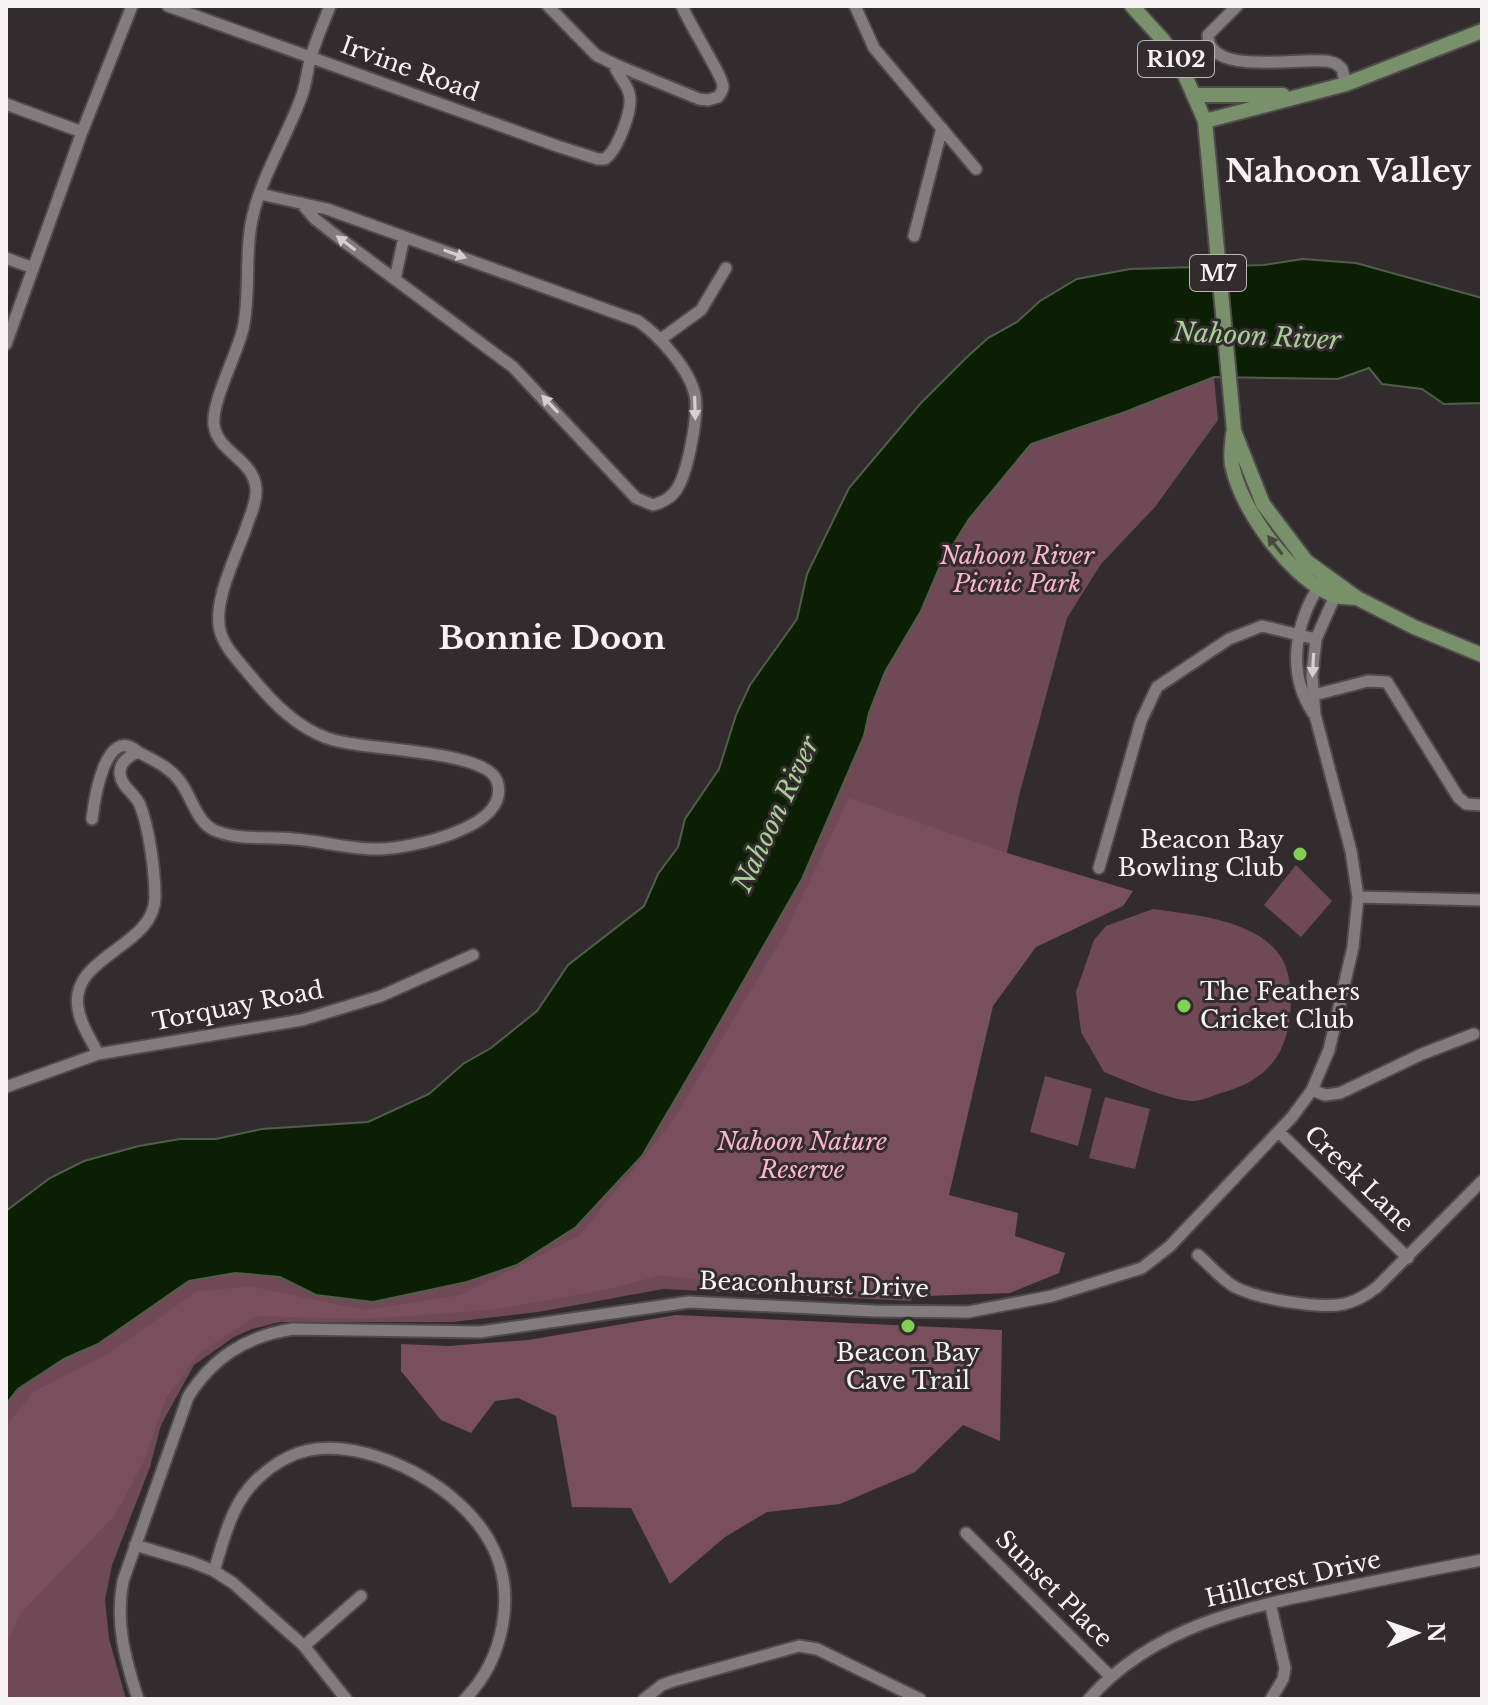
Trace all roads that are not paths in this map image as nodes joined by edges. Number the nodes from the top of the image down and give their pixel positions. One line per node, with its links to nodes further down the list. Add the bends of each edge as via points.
1 (132, 6): 18 (street)
2 (168, 6): 10 (street, Irvine Road)
3 (330, 6): 10 (street)
4 (548, 6): 11 (street, via 596,55)
5 (682, 6): 11 (street, via 721,79 718,97 699,99)
6 (855, 6): 17 (street, via 874,48)
7 (1132, 6): 13 (main road, R102, via 1163,40)
8 (1237, 6): 12 (street, via 1208,35 1217,52 1251,62 1331,61 1342,69)
9 (1482, 31): 12 (main road, R102)
10 (311, 57): 11 (street, Irvine Road, via 598,159 611,154 630,96); 21 (street, via 302,93)
11 (614, 64)
12 (1346, 84): 14 (main road, R102)
13 (1196, 95): 14 (main road, R102); 16 (main road, R102)
14 (1305, 95): 16 (main road, R102)
15 (6, 104): 18 (street)
16 (1205, 121): 19 (main road, R102)
17 (942, 128): 20 (street); 23 (street)
18 (82, 132): 26 (street)
19 (1207, 147): 31 (main road, M7, via 1234,431 1263,504)
20 (976, 169)
21 (260, 194): 22 (street); 38 (street, via 251,220 246,315 215,410 215,430 248,466 256,486 252,513 219,607 224,641 272,701 308,729 351,744 471,762 493,775 497,800 469,827 389,849 242,837 209,827 177,778)
22 (301, 203): 24 (street); 28 (street, one-way to 22)
23 (914, 236)
24 (404, 237): 28 (street); 29 (street, one-way to 29, via 638,321)
25 (6, 258): 26 (street)
26 (33, 268): 30 (street)
27 (726, 268): 29 (street, via 701,310)
28 (395, 279): 29 (street, one-way to 28, via 692,386 696,413 678,488 653,505 625,488 513,367)
29 (661, 339)
30 (6, 344)
31 (1322, 581): 32 (main road, M7); 33 (street, Beaconhurst Drive)
32 (1337, 590): 34 (street, Beaconhurst Drive); 35 (main road, M7)
33 (1298, 634): 34 (street); 37 (street, Beaconhurst Drive, via 1299,684); 41 (street, via 1262,626 1229,639 1157,687 1141,721)
34 (1316, 639): 36 (street, Beaconhurst Drive, one-way to 36)
35 (1482, 655)
36 (1314, 695): 37 (street, Beaconhurst Drive); 39 (street, via 1368,681 1387,682 1458,797 1466,804)
37 (1315, 715): 42 (street, Beaconhurst Drive)
38 (138, 752): 40 (street, via 125,746 108,757); 46 (street, via 124,761 120,775 142,815 154,905 145,923 80,985 79,1015)
39 (1482, 805)
40 (92, 819)
41 (1099, 868)
42 (1358, 897): 43 (street); 48 (street, Beaconhurst Drive, via 1342,997)
43 (1482, 900)
44 (473, 955): 46 (street, Torquay Road, via 381,996 302,1020)
45 (1474, 1034): 48 (street, via 1340,1093)
46 (98, 1054): 47 (street, Torquay Road)
47 (6, 1087)
48 (1312, 1090): 49 (street, Beaconhurst Drive)
49 (1279, 1132): 52 (street, Creek Lane); 54 (street, Beaconhurst Drive, via 1170,1246 1142,1268 1006,1307 874,1311 689,1302 480,1332 293,1329 260,1336 218,1360 188,1397)
50 (1482, 1181): 52 (street)
51 (1198, 1255): 52 (street, via 1242,1290 1331,1305 1366,1295)
52 (1408, 1258)
53 (966, 1533): 60 (street, Sunset Place)
54 (135, 1545): 56 (street); 61 (street, Beaconhurst Drive, via 123,1581 119,1618)
55 (1482, 1560): 58 (street, Hillcrest Drive)
56 (214, 1571): 59 (street); 63 (street, via 242,1496 280,1461 314,1449 356,1450 417,1474 476,1522 491,1543 500,1570 505,1601 498,1645)
57 (361, 1596): 59 (street)
58 (1270, 1603): 60 (street, Hillcrest Drive, via 1202,1622); 67 (street, via 1285,1668)
59 (304, 1646): 62 (street)
60 (1111, 1677): 66 (street, Hillcrest Drive)
61 (138, 1699)
62 (346, 1699)
63 (465, 1699)
64 (644, 1699): 65 (street, via 673,1681 808,1646)
65 (920, 1699)
66 (1089, 1699)
67 (1271, 1699)

